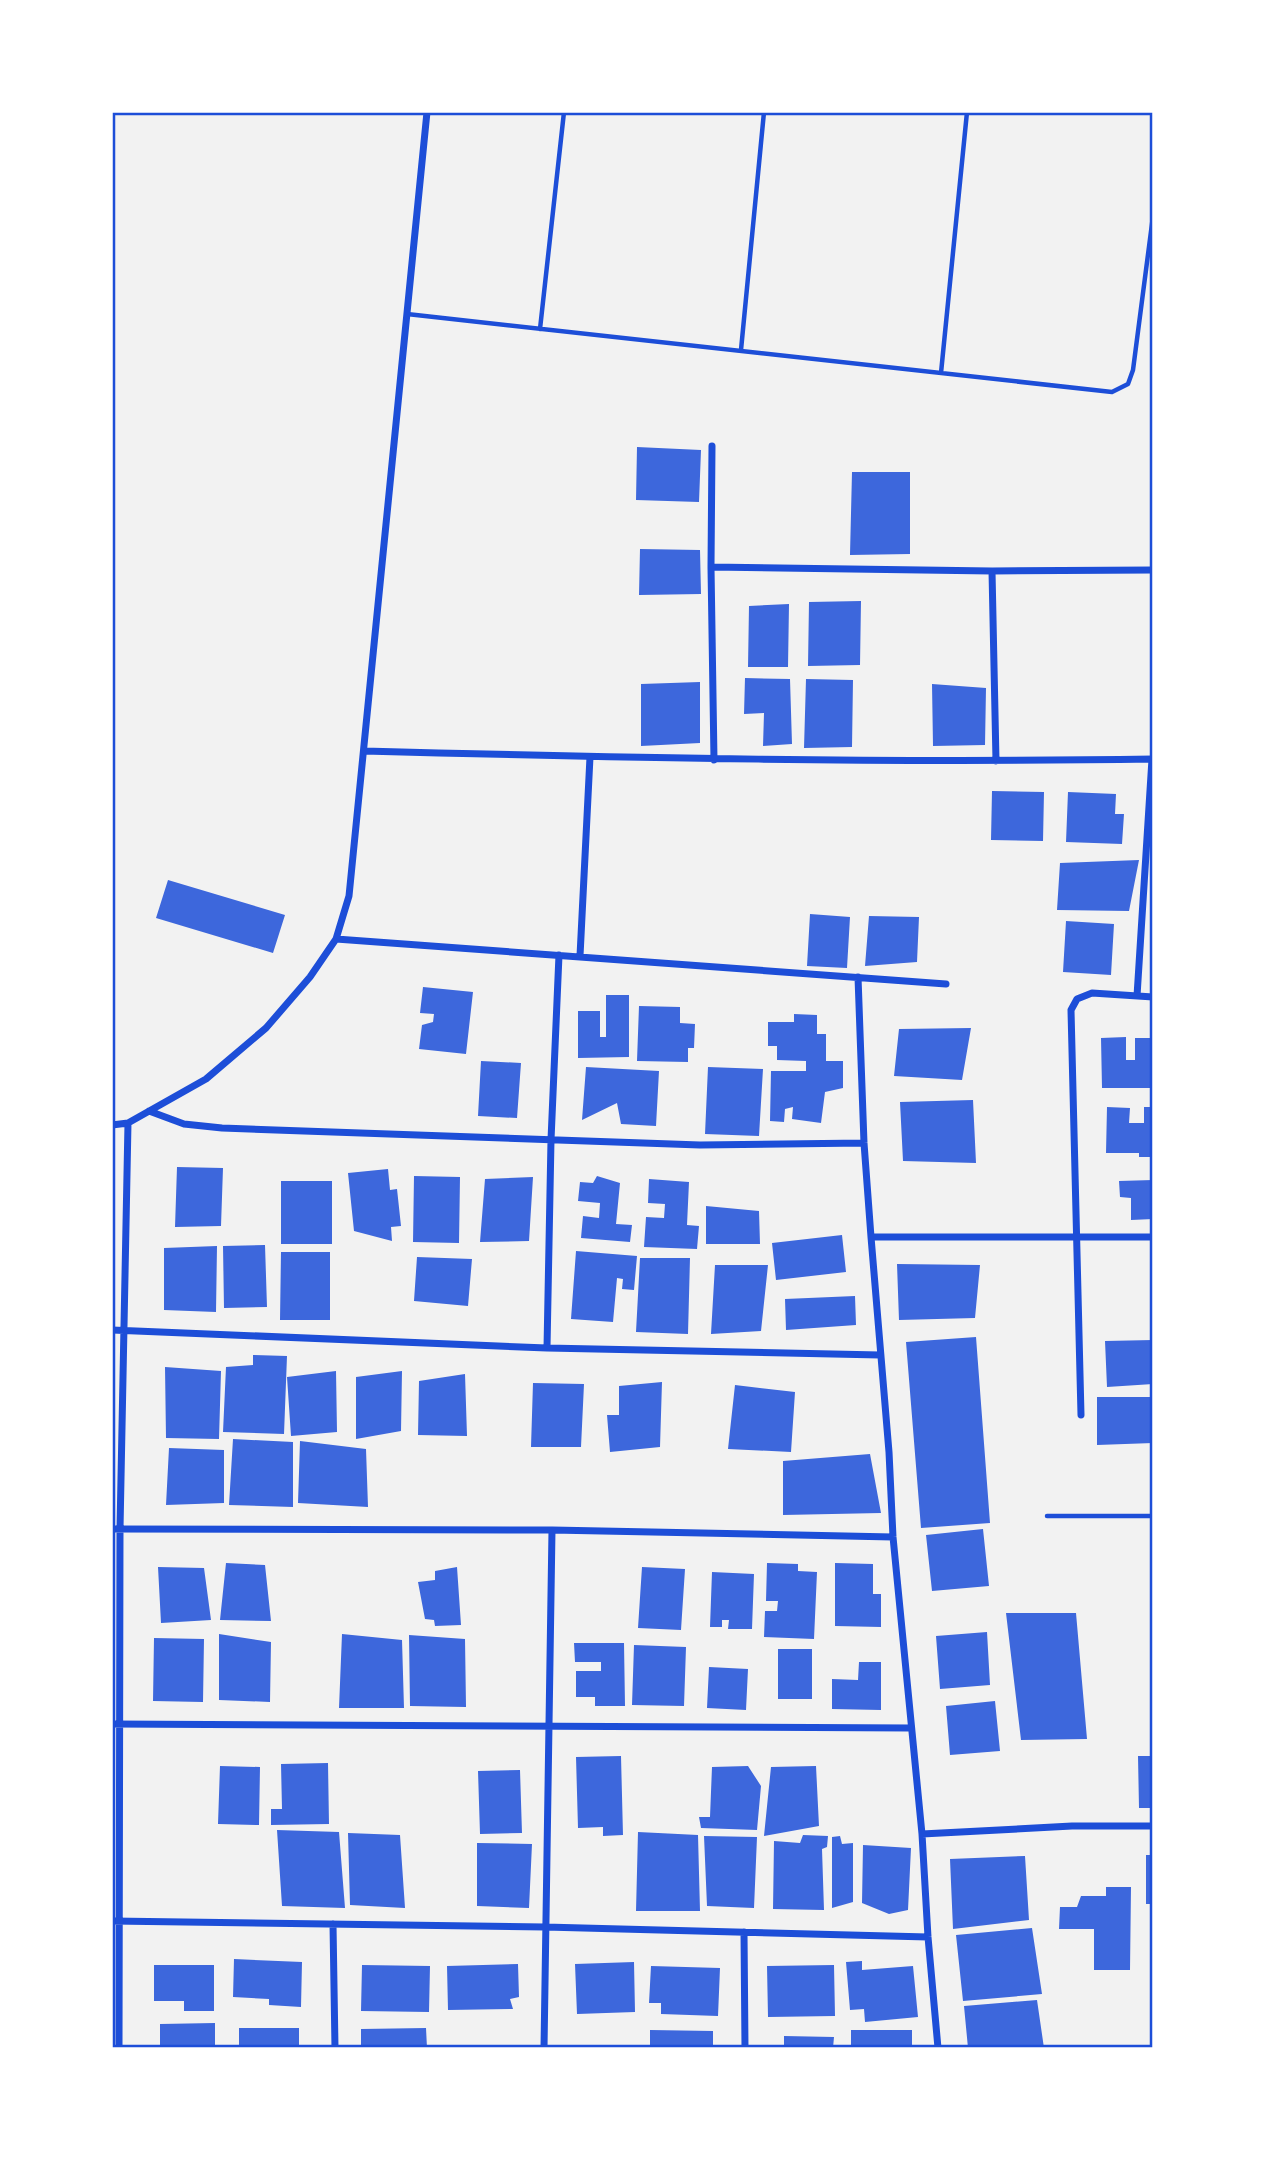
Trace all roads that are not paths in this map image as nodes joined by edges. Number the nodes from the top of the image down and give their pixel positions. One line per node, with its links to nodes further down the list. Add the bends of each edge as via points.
1 (427, 112): 6 (street)
2 (564, 112): 7 (lane)
3 (764, 112): 8 (lane)
4 (967, 112): 9 (lane)
5 (1153, 216): 9 (lane, via 1128,384 1112,392)
6 (407, 314): 7 (lane); 14 (street)
7 (540, 329): 8 (lane)
8 (741, 350): 9 (lane)
9 (941, 373)
10 (712, 446): 11 (street)
11 (711, 567): 13 (street); 17 (street)
12 (1153, 570): 13 (street)
13 (992, 571): 18 (street)
14 (363, 751): 15 (street); 19 (street, via 349,896)
15 (590, 757): 17 (street); 21 (street)
16 (1152, 759): 18 (street); 24 (street)
17 (714, 760): 18 (street)
18 (996, 761)
19 (336, 939): 20 (street); 26 (street, via 265,1028 206,1079)
20 (559, 955): 21 (street); 29 (street)
21 (580, 956): 22 (street)
22 (858, 977): 23 (street); 30 (street)
23 (946, 984)
24 (1138, 996): 25 (street); 32 (street, via 1092,993 1077,999 1071,1010)
25 (1153, 996)
26 (149, 1111): 27 (street); 29 (street, via 184,1124 222,1128)
27 (128, 1123): 28 (street); 35 (street)
28 (112, 1125)
29 (551, 1140): 30 (street, via 700,1145); 36 (street)
30 (864, 1143): 31 (street)
31 (871, 1237): 32 (street); 37 (street)
32 (1075, 1237): 33 (street); 38 (street)
33 (1153, 1237)
34 (112, 1330): 35 (street)
35 (123, 1330): 36 (street); 41 (street)
36 (547, 1348): 37 (street)
37 (880, 1354): 43 (street)
38 (1081, 1415)
39 (1047, 1516): 40 (lane)
40 (1153, 1516)
41 (116, 1529): 42 (street); 44 (street)
42 (552, 1530): 43 (street); 45 (street)
43 (893, 1537): 46 (street)
44 (116, 1724): 45 (street); 49 (street)
45 (548, 1727): 46 (street); 51 (street)
46 (911, 1728): 48 (street)
47 (1153, 1826): 48 (street)
48 (922, 1834): 53 (street)
49 (116, 1921): 50 (street); 54 (street)
50 (333, 1924): 51 (street); 55 (street)
51 (545, 1927): 52 (street); 56 (street)
52 (744, 1931): 53 (street); 57 (street)
53 (928, 1937): 58 (street)
54 (119, 2048)
55 (335, 2048)
56 (544, 2048)
57 (745, 2048)
58 (938, 2048)

